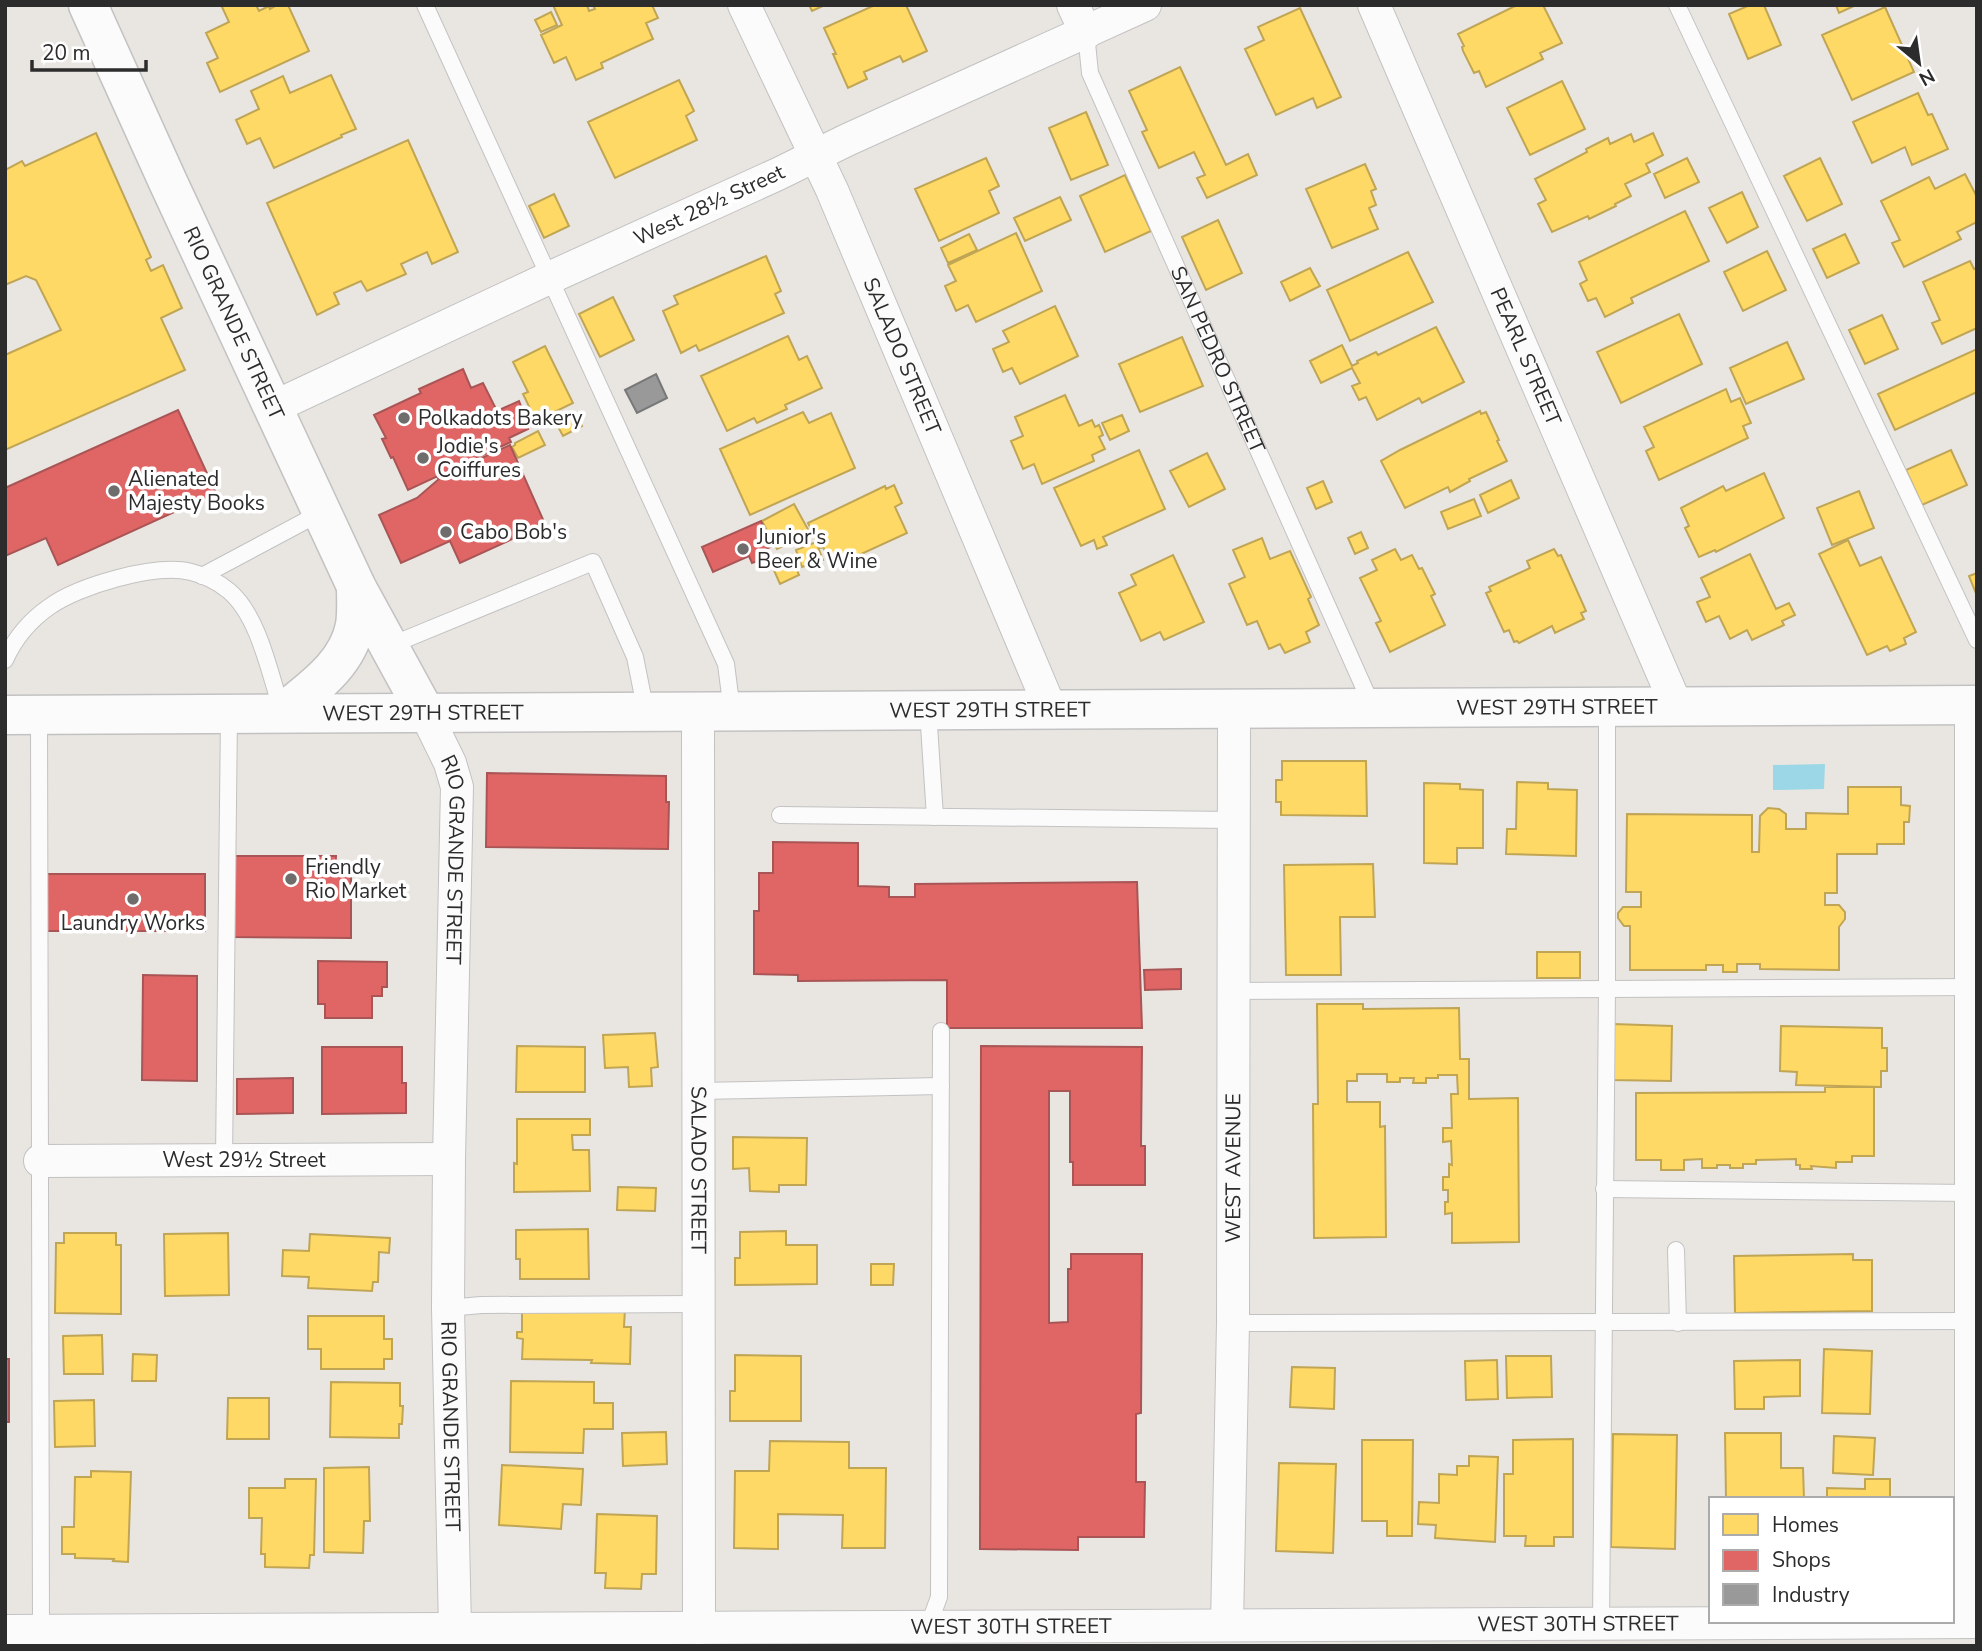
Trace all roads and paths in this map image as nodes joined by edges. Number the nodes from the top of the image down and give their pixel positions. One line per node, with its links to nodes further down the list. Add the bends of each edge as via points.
1 (88, 5): 10 (street, RIO GRANDE STREET)
2 (425, 5): 9 (lane)
3 (744, 5): 8 (street, SALADO STREET)
4 (1144, 5): 7 (street, West 28½ Street)
5 (1374, 5): 19 (street, PEARL STREET)
6 (1677, 5): 14 (lane)
7 (1080, 19): 8 (street, West 28½ Street); 20 (lane, SAN PEDRO STREET, via 1090,73)
8 (815, 155): 9 (street, West 28½ Street); 22 (street, SALADO STREET)
9 (550, 278): 10 (street, West 28½ Street); 25 (lane, via 726,664)
10 (274, 407): 11 (street, RIO GRANDE STREET)
11 (322, 512): 12 (lane); 13 (street, RIO GRANDE STREET)
12 (202, 576): 16 (lane, via 167,570 117,578 71,595 29,624); 26 (lane, via 229,591 247,613)
13 (356, 586): 15 (street, RIO GRANDE STREET); 26 (street, via 355,625 346,651 327,675)
14 (1977, 639)
15 (389, 646): 24 (lane, via 593,562 635,657); 28 (street, RIO GRANDE STREET)
16 (5, 660)
17 (1974, 705): 19 (street, WEST 29TH STREET); 33 (street)
18 (1607, 707): 19 (street, WEST 29TH STREET); 20 (street, WEST 29TH STREET); 34 (lane)
19 (1677, 707)
20 (1373, 708): 23 (street, WEST 29TH STREET)
21 (928, 710): 22 (street, WEST 29TH STREET); 25 (street, WEST 29TH STREET); 31 (lane)
22 (1051, 710): 23 (street, WEST 29TH STREET)
23 (1234, 710): 32 (street, WEST AVENUE)
24 (646, 712): 25 (street, WEST 29TH STREET); 28 (street, WEST 29TH STREET)
25 (715, 712): 38 (street, SALADO STREET)
26 (282, 713): 27 (street, WEST 29TH STREET); 28 (street, WEST 29TH STREET)
27 (229, 714): 29 (street, WEST 29TH STREET); 40 (lane)
28 (426, 714): 39 (street, RIO GRANDE STREET, via 457,787)
29 (22, 715): 41 (lane)
30 (780, 815): 31 (lane)
31 (935, 817): 32 (lane)
32 (1232, 820): 35 (street, WEST AVENUE)
33 (1974, 987): 34 (lane); 43 (street)
34 (1607, 989): 35 (lane); 42 (lane)
35 (1234, 991): 48 (street, WEST AVENUE)
36 (941, 1031): 37 (lane)
37 (941, 1086): 38 (lane); 62 (lane, via 939,1597)
38 (698, 1091): 45 (street, SALADO STREET)
39 (449, 1159): 40 (street, West 29½ Street); 46 (street, RIO GRANDE STREET)
40 (224, 1160): 41 (street, West 29½ Street)
41 (40, 1161): 56 (lane)
42 (1604, 1189): 43 (lane); 49 (lane)
43 (1972, 1193): 47 (street)
44 (1676, 1250): 50 (lane)
45 (699, 1304): 46 (lane); 55 (street, SALADO STREET)
46 (448, 1308): 59 (street, RIO GRANDE STREET)
47 (1974, 1321): 50 (lane); 52 (street)
48 (1233, 1323): 49 (lane); 54 (street, WEST AVENUE)
49 (1603, 1323): 50 (lane); 57 (lane)
50 (1678, 1323)
51 (1954, 1622): 52 (street, WEST 30TH STREET)
52 (1974, 1622)
53 (1931, 1623): 57 (street, WEST 30TH STREET)
54 (1227, 1625): 60 (street, WEST 30TH STREET); 62 (street, WEST 30TH STREET)
55 (699, 1628): 61 (street, WEST 30TH STREET); 62 (street, WEST 30TH STREET)
56 (41, 1631): 58 (street, WEST 30TH STREET); 63 (street, WEST 30TH STREET)
57 (1585, 1631): 60 (street, WEST 30TH STREET)
58 (5, 1632)
59 (445, 1635): 61 (street, WEST 30TH STREET); 65 (street, WEST 30TH STREET)
60 (1276, 1636)
61 (568, 1637)
62 (928, 1637)
63 (205, 1638): 64 (street, WEST 30TH STREET)
64 (269, 1638): 65 (street, WEST 30TH STREET)
65 (375, 1638)

